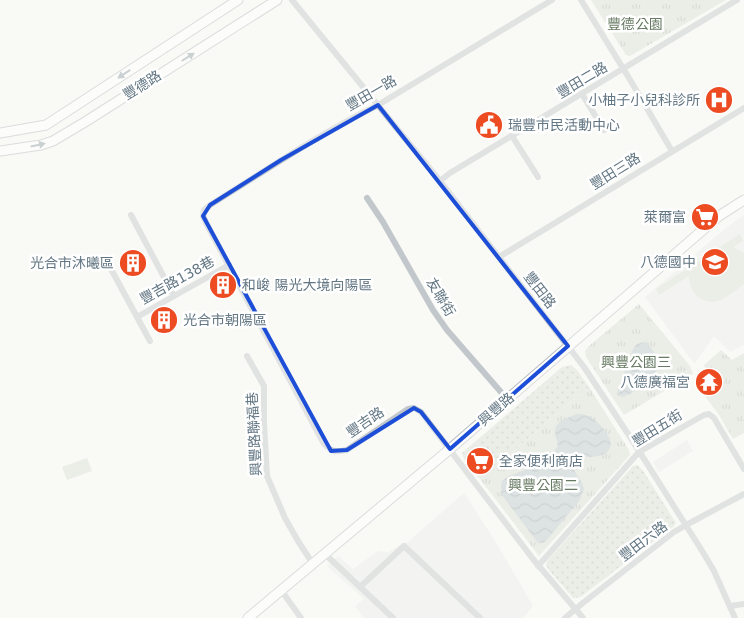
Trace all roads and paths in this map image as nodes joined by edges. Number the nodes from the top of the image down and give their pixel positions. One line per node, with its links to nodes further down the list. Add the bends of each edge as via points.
1 (238, 0): 12 (main road, 豐德路, one-way to 12, via 46,125)
2 (277, 0): 14 (main road, 豐德路, one-way to 2, via 53,141)
3 (292, 0): 9 (street, 豐田路)
4 (552, 0): 9 (street, 豐田一路)
5 (581, 0): 7 (street)
6 (737, 0): 7 (street, 豐田二路)
7 (624, 69): 8 (street, 豐田二路); 15 (street)
8 (582, 94): 11 (street); 13 (street, 豐田二路)
9 (378, 105): 17 (street, 豐田路); 20 (street, 豐田一路, via 281,160)
10 (744, 108): 15 (street, 豐田三路)
11 (604, 130)
12 (0, 133)
13 (512, 136): 16 (street); 17 (street, 豐田二路)
14 (0, 151)
15 (672, 152): 22 (street, 豐田三路)
16 (538, 177)
17 (440, 181): 22 (street, 豐田路)
18 (367, 198): 30 (street, 友聯街, via 433,310)
19 (744, 200): 28 (main road, 興豐路, via 720,216)
20 (204, 210): 23 (street, 豐吉路, via 206,223)
21 (131, 215): 25 (street)
22 (499, 257): 28 (street, 豐田路)
23 (229, 265): 25 (street, 豐吉路138巷); 31 (street, 豐吉路, via 324,444 331,451 347,450 414,408 422,412)
24 (111, 269): 26 (street)
25 (174, 296): 26 (street, 豐吉路138巷)
26 (137, 317): 27 (street)
27 (150, 341)
28 (568, 346): 30 (main road, 興豐路); 32 (street, 豐田路)
29 (247, 356): 37 (street, 興豐路聯福巷, via 264,386 267,476 285,518)
30 (507, 399): 31 (main road, 興豐路)
31 (450, 449): 36 (main road, 興豐路); 38 (street, 豐吉路)
32 (640, 452): 33 (street, 豐田五街, via 689,422 709,414 713,415); 35 (street, 豐田路); 38 (street, 豐田五街)
33 (744, 469)
34 (744, 494): 35 (street, 豐田六路)
35 (686, 525): 42 (street, 豐田路, via 714,571); 43 (street, 豐田六路)
36 (325, 554): 37 (main road, 興豐路); 39 (street)
37 (313, 564): 40 (main road, 興豐路)
38 (538, 566): 43 (street, 豐吉路)
39 (360, 587): 46 (street); 47 (street, via 404,546)
40 (281, 590): 44 (main road, 興豐路); 45 (street)
41 (744, 604): 42 (street)
42 (730, 606): 50 (street, 豐田路)
43 (575, 609): 48 (street, 豐田六路); 49 (street, 豐吉路)
44 (248, 618)
45 (301, 618)
46 (392, 618)
47 (480, 618)
48 (565, 618)
49 (583, 618)
50 (735, 618)

